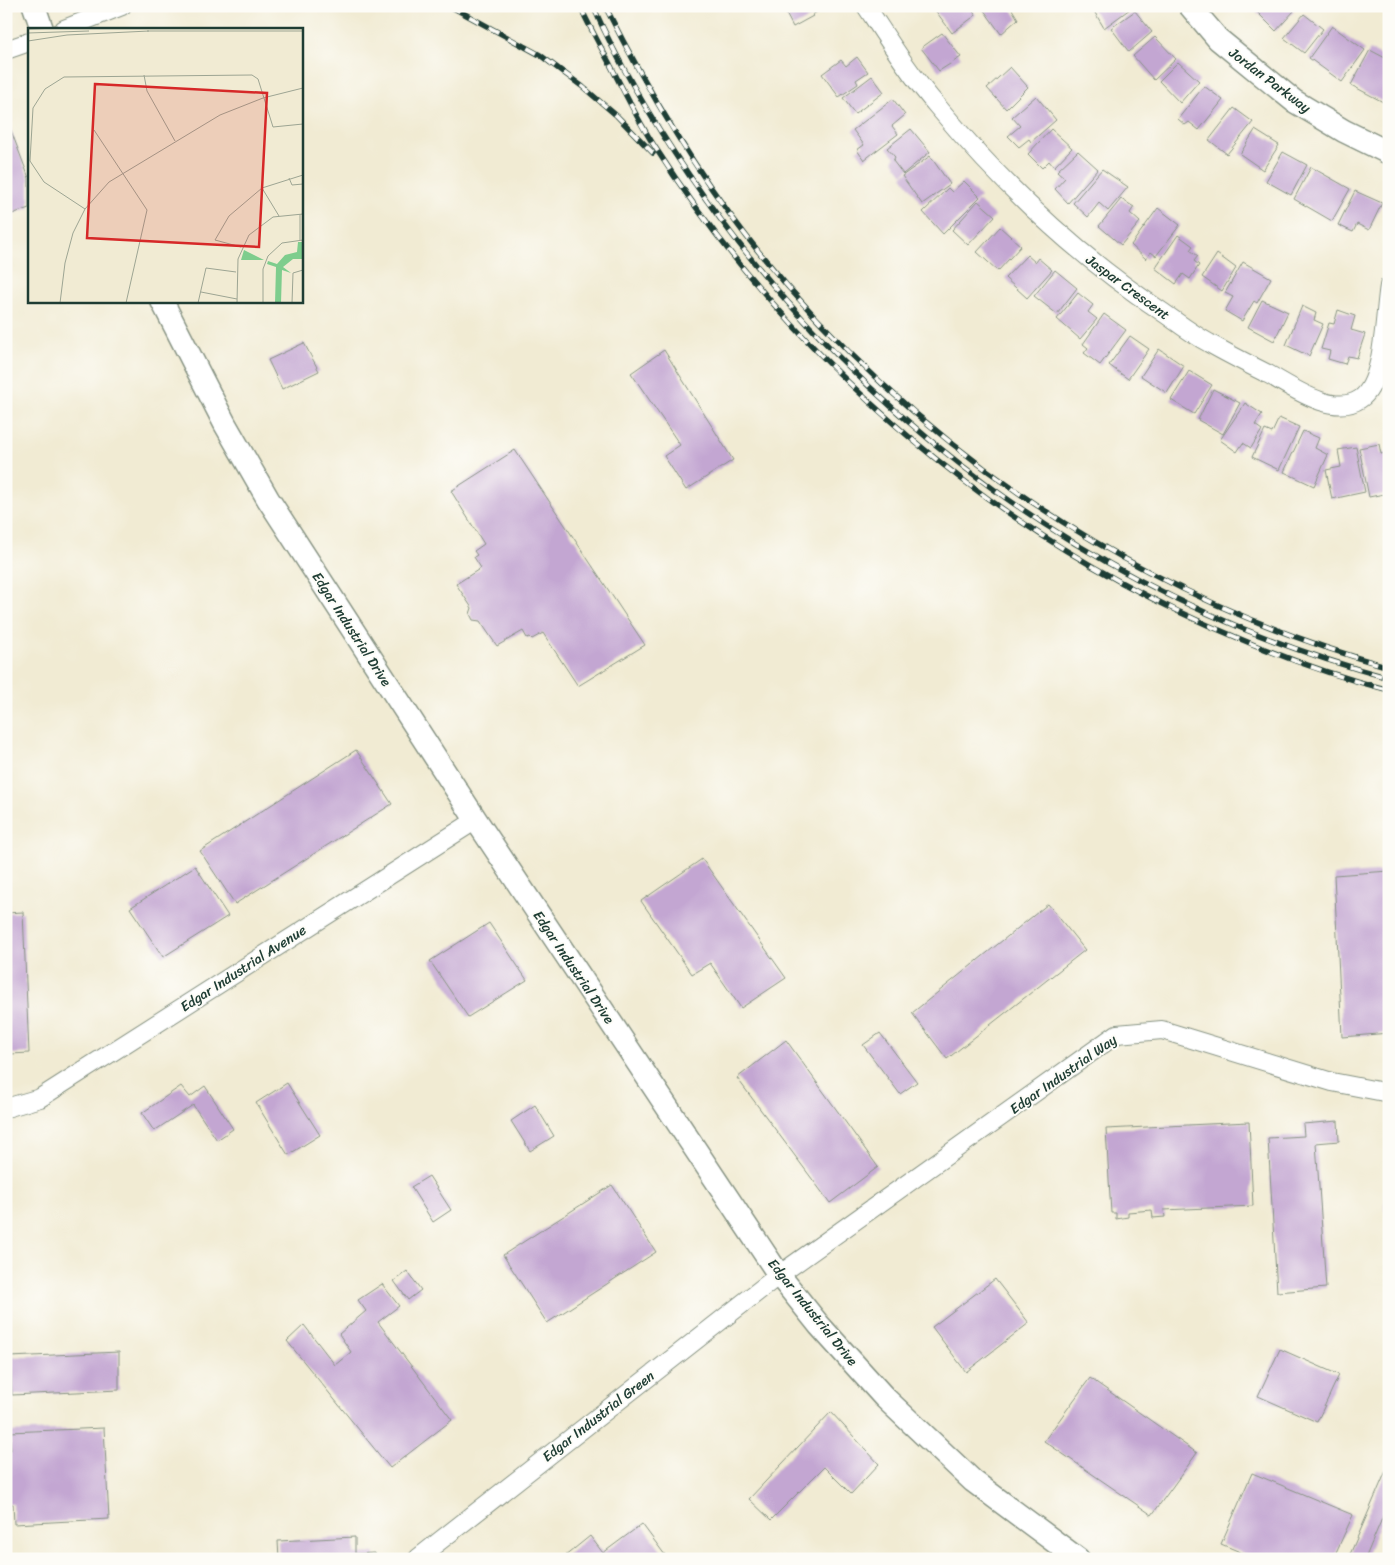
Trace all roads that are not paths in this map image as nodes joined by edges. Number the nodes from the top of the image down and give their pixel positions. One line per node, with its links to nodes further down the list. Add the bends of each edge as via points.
1 (34, 6): 5 (street)
2 (122, 6): 6 (street)
3 (866, 6): 10 (street, Jaspar Crescent, via 897,54 937,106 1036,213 1131,291 1208,343 1313,398 1333,405 1353,403 1368,393 1376,377)
4 (1190, 6): 9 (street, Jordan Parkway, via 1218,39 1294,101)
5 (42, 28)
6 (67, 28)
7 (28, 42): 8 (street)
8 (6, 50)
9 (1389, 153)
10 (1389, 286)
11 (163, 302): 12 (street, Edgar Industrial Drive, via 225,424 268,499)
12 (476, 820): 14 (street, Edgar Industrial Avenue, via 40,1098); 15 (street, Edgar Industrial Drive)
13 (1389, 1093): 15 (street, Edgar Industrial Way, via 1332,1082 1162,1030 1117,1034)
14 (6, 1108)
15 (779, 1275): 16 (street, Edgar Industrial Green); 17 (street, Edgar Industrial Drive, via 819,1325 891,1403 973,1481)
16 (418, 1558)
17 (1078, 1559)

